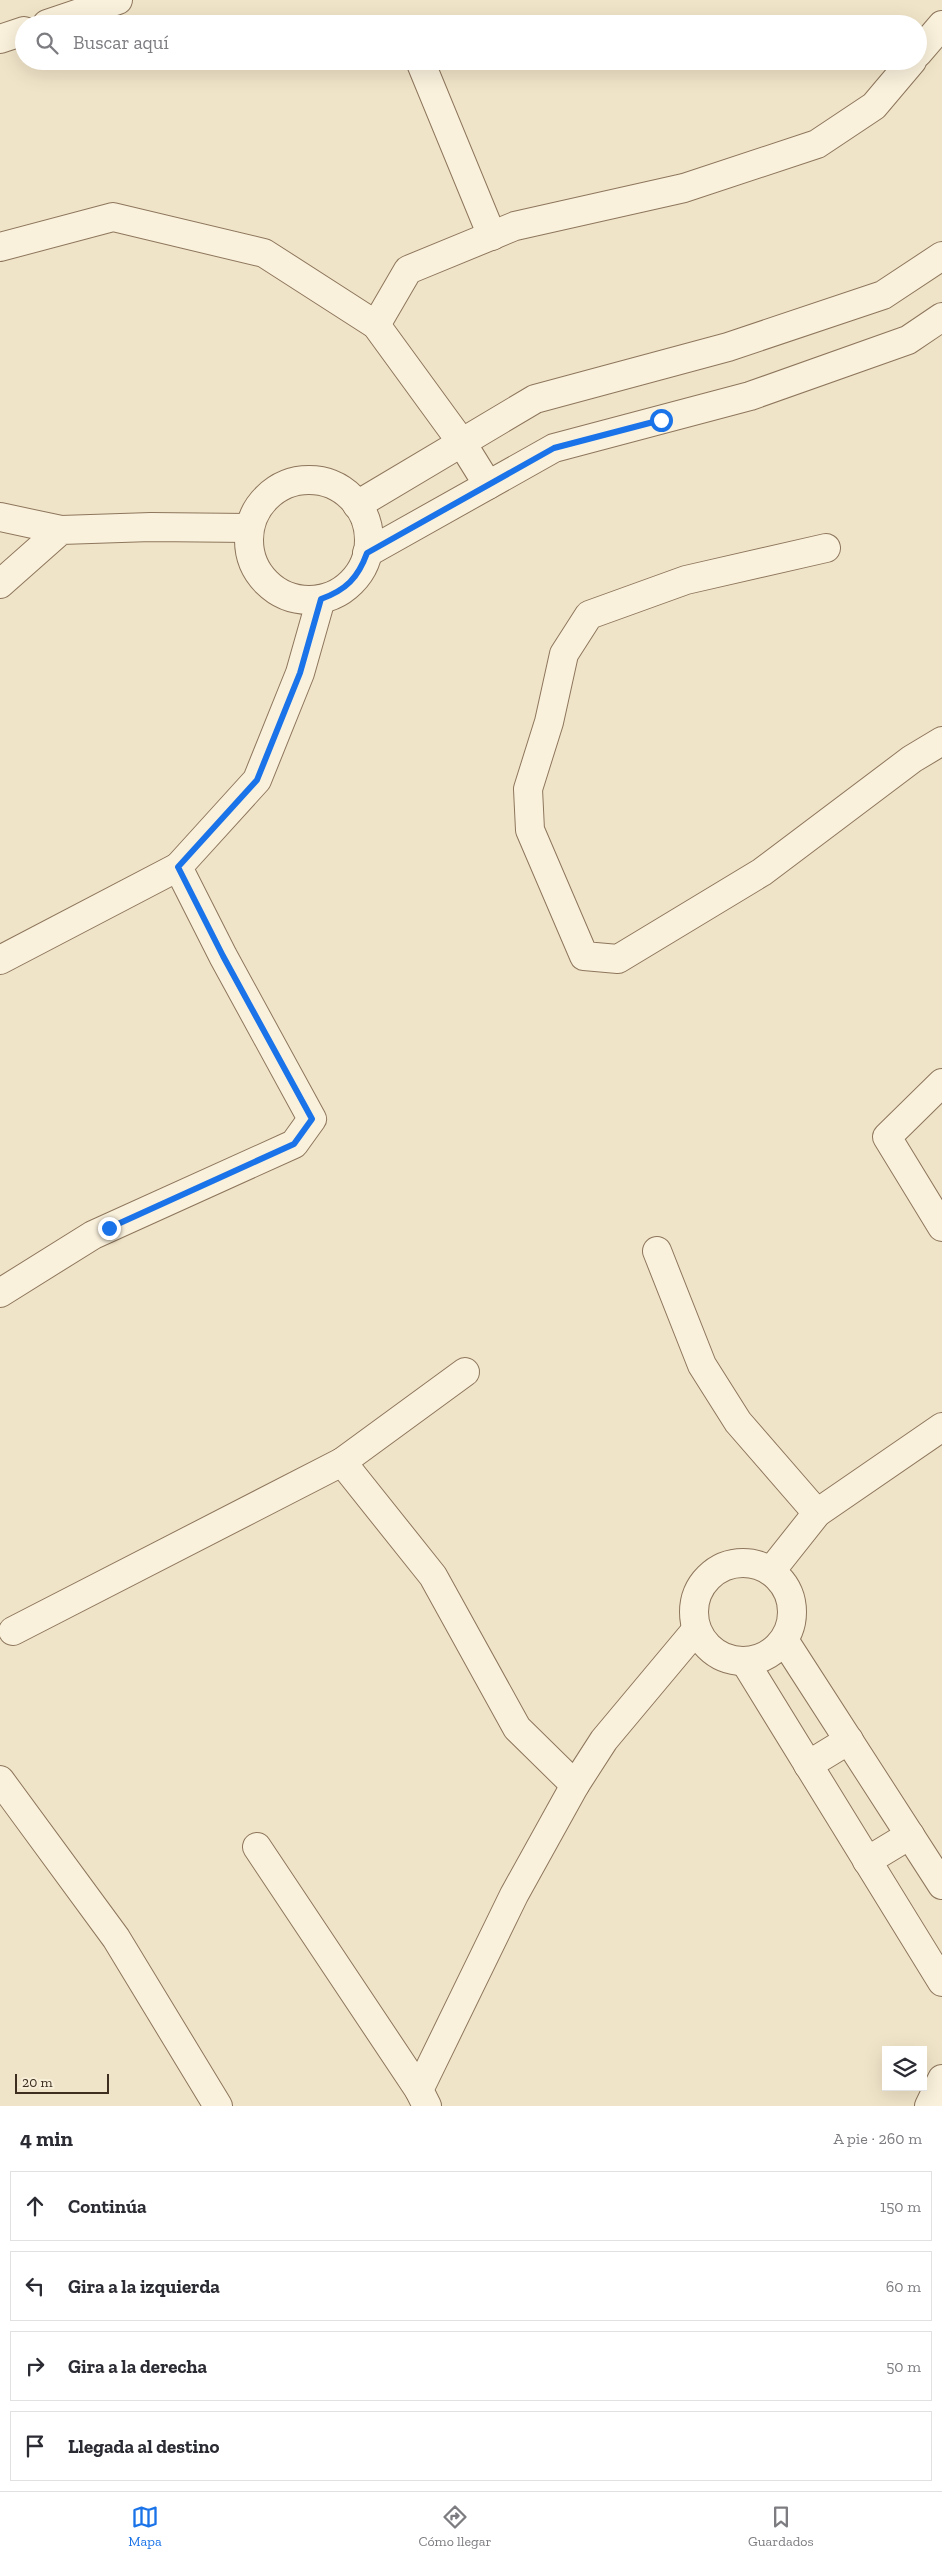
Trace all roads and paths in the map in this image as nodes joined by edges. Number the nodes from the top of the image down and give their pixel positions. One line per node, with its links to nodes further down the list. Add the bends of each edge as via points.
1 (118, 0): 2 (street)
2 (74, 15)
3 (942, 25): 6 (street)
4 (15, 34): 5 (street)
5 (0, 39)
6 (927, 42)
7 (424, 70): 9 (street)
8 (904, 70): 9 (street, via 874,106 817,144 684,188 515,226)
9 (492, 236): 13 (street, via 408,270)
10 (0, 247): 13 (street, via 113,216 264,253)
11 (942, 256): 14 (street, via 883,295 728,347 535,400)
12 (942, 317): 15 (street, via 908,340 750,396 554,448)
13 (376, 325): 14 (street)
14 (462, 443): 15 (street); 16 (street)
15 (488, 485): 21 (street)
16 (357, 505): 18 (street, via 345,492 330,484 296,482 266,498 255,512); 21 (street, via 369,536)
17 (0, 517): 19 (street)
18 (250, 528): 19 (street); 23 (street, via 248,544 260,576 272,588 296,598)
19 (61, 530): 22 (street)
20 (826, 548): 24 (street, via 686,580 589,615 564,654 549,722 528,789 530,830 584,956 618,959 644,944 762,872 912,759)
21 (367, 553): 23 (street, via 351,583 338,593)
22 (0, 584)
23 (321, 599): 25 (street, via 300,673 257,780)
24 (942, 741)
25 (178, 867): 26 (street); 30 (street, via 312,1119 294,1144 93,1235)
26 (0, 960)
27 (942, 1083): 28 (street, via 887,1137)
28 (942, 1227)
29 (657, 1251): 34 (street, via 702,1365 738,1422)
30 (0, 1293)
31 (464, 1372): 33 (street)
32 (942, 1427): 34 (street)
33 (342, 1462): 37 (street); 43 (street, via 433,1576 517,1728)
34 (817, 1513): 35 (street)
35 (770, 1571): 36 (street, via 741,1563 726,1566 712,1574 701,1585 695,1599); 38 (street, via 790,1595 791,1626)
36 (696, 1630): 39 (street, via 715,1654); 43 (street, via 604,1740)
37 (13, 1631)
38 (784, 1640): 39 (street, via 774,1652); 40 (street)
39 (745, 1662): 41 (street)
40 (849, 1740): 41 (street); 44 (street)
41 (808, 1765): 46 (street)
42 (0, 1780): 51 (street, via 116,1938)
43 (575, 1785): 50 (street, via 514,1895)
44 (910, 1835): 46 (street); 47 (street)
45 (257, 1847): 50 (street)
46 (867, 1861): 48 (street)
47 (942, 1884)
48 (942, 1982)
49 (942, 2079): 52 (street)
50 (423, 2098)
51 (218, 2106)
52 (929, 2106)

